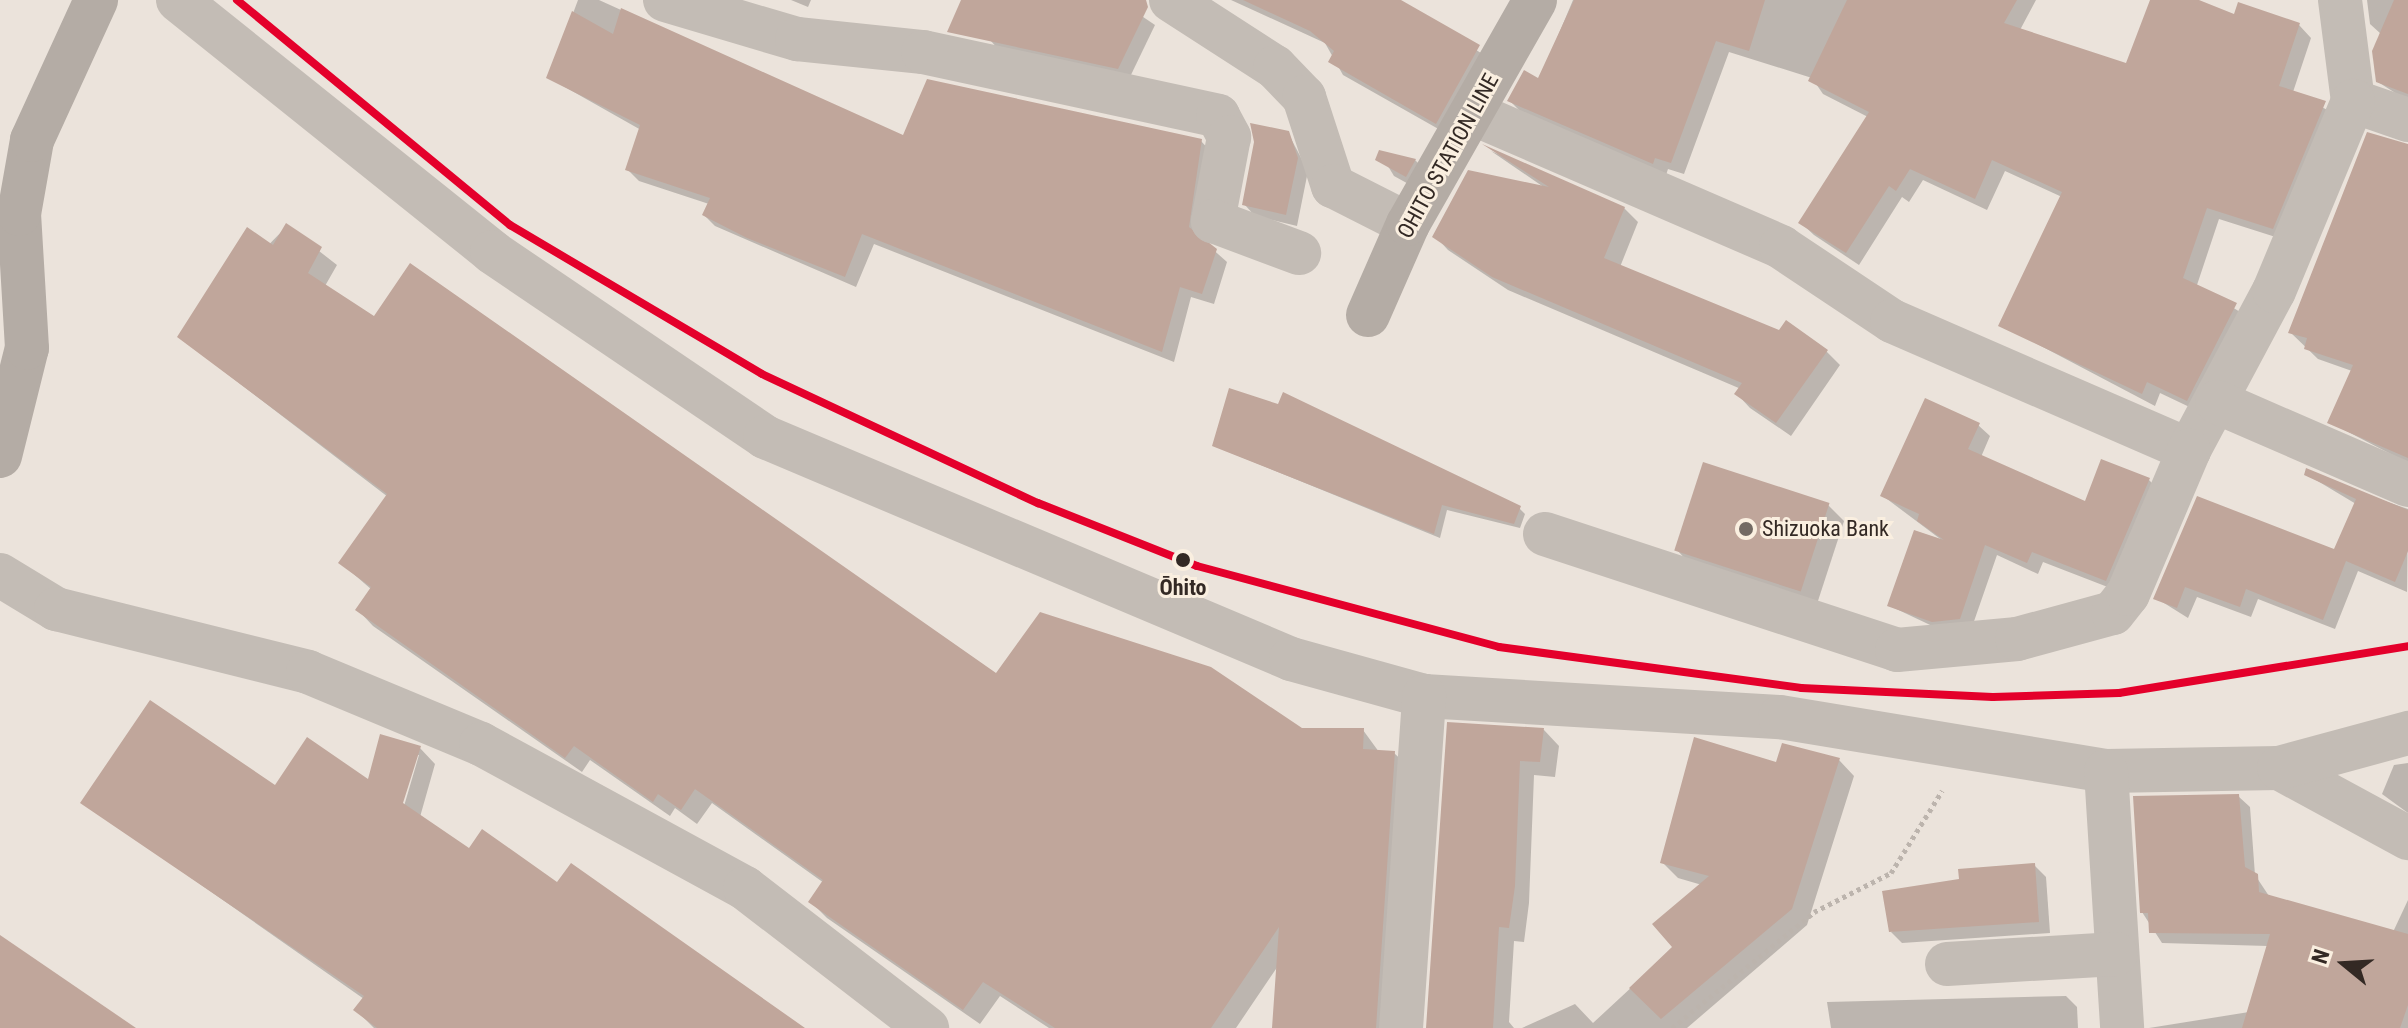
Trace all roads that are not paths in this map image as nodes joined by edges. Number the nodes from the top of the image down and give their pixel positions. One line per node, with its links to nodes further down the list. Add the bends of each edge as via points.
1 (96, 0): 15 (street, via 32,140 19,214 27,348)
2 (178, 0): 19 (street, via 492,252 765,437 1291,659)
3 (1171, 0): 10 (street, via 1275,67 1304,97 1333,186)
4 (1535, 0): 8 (street, OHITO STATION LINE)
5 (2340, 0): 7 (street)
6 (694, 4): 11 (street, via 797,39 923,52 1218,116 1229,137 1213,221)
7 (2353, 101): 9 (street); 13 (street, via 2274,291)
8 (1472, 113): 10 (street, OHITO STATION LINE); 14 (street, via 1781,247 1892,321)
9 (2408, 120)
10 (1408, 224): 12 (street, OHITO STATION LINE)
11 (1299, 253)
12 (1368, 315)
13 (2217, 402): 14 (street); 16 (street)
14 (2189, 450): 17 (street, via 2128,594 2113,613 2017,639 1897,650)
15 (0, 456)
16 (2408, 485)
17 (1545, 534)
18 (0, 575): 26 (street, via 56,609 308,672 481,744 745,888)
19 (1424, 696): 22 (street, via 1780,717); 27 (street)
20 (2408, 733): 21 (street)
21 (2279, 768): 22 (street); 23 (street)
22 (2106, 771): 24 (street)
23 (2408, 838)
24 (2116, 954): 25 (street); 28 (street)
25 (1947, 964)
26 (927, 1028)
27 (1401, 1028)
28 (2122, 1028)

